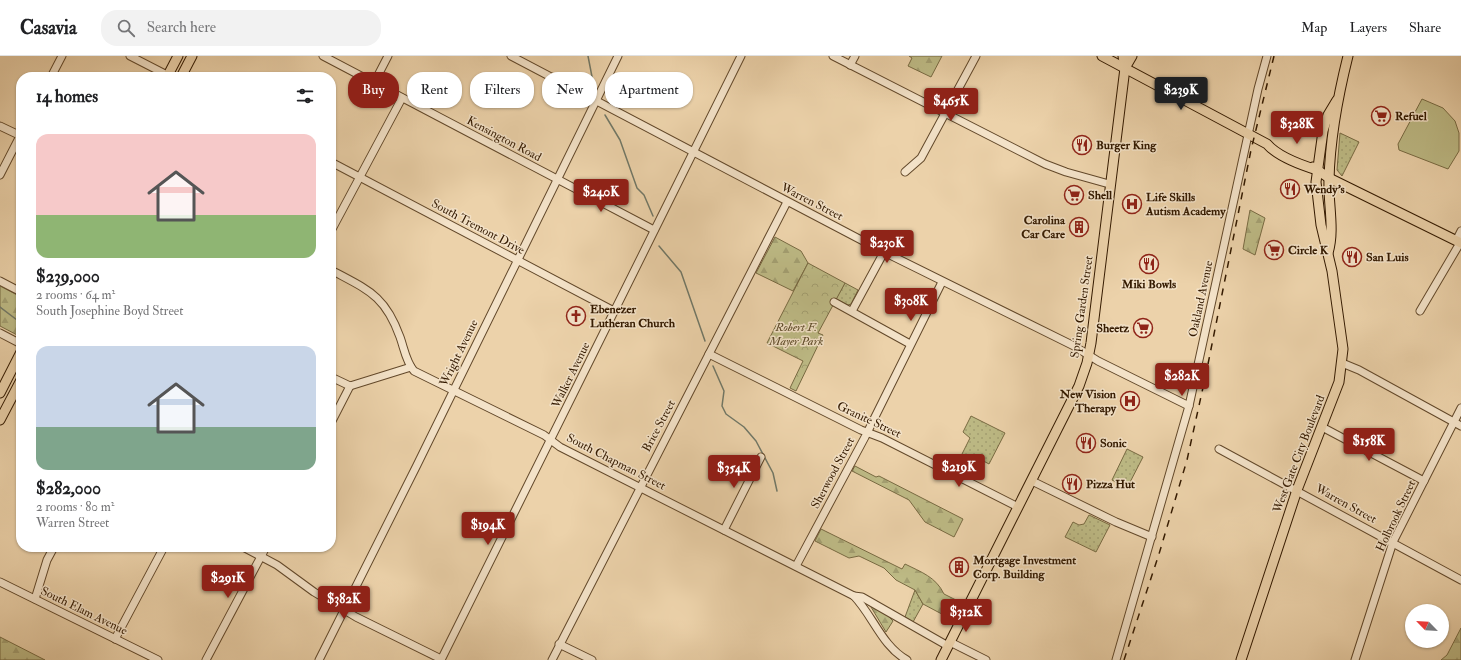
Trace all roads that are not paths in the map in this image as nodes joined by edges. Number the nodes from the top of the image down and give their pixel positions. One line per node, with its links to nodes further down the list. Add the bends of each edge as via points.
1 (62, 56): 20 (street)
2 (130, 56): 21 (street)
3 (178, 56): 22 (main road)
4 (192, 56): 23 (main road)
5 (323, 56): 24 (street, Kensington Road)
6 (388, 56): 25 (street)
7 (512, 56): 26 (street, Warren Street)
8 (618, 56): 29 (street, Wright Avenue)
9 (741, 56): 38 (street, Walker Avenue)
10 (833, 56): 18 (street)
11 (855, 56): 18 (street)
12 (976, 56): 33 (street)
13 (1102, 56): 19 (main road)
14 (1123, 56): 19 (main road, Spring Garden Street)
15 (1132, 56): 19 (main road, Spring Garden Street)
16 (1267, 56): 36 (street, Oakland Avenue)
17 (1348, 56): 30 (main road, West Gate City Boulevard)
18 (850, 65): 33 (street)
19 (1125, 68): 36 (main road); 46 (main road, Spring Garden Street)
20 (54, 72)
21 (160, 72)
22 (170, 72)
23 (184, 72)
24 (353, 72)
25 (380, 72)
26 (543, 72)
27 (399, 96): 28 (street, Kensington Road)
28 (402, 98): 43 (street); 45 (street, Kensington Road)
29 (597, 98)
30 (1337, 100): 40 (main road, West Gate City Boulevard, via 1328,115 1323,131); 44 (main road, West Gate City Boulevard)
31 (597, 101): 38 (street, Warren Street)
32 (592, 108): 45 (street, Wright Avenue)
33 (945, 113): 41 (street, via 921,158); 46 (street, via 1046,164)
34 (0, 126): 35 (street)
35 (16, 133)
36 (1248, 134): 40 (main road, via 1267,144 1273,144); 76 (street, Oakland Avenue)
37 (16, 144): 42 (street)
38 (692, 152): 47 (street, Warren Street); 49 (street, Walker Avenue)
39 (336, 165): 43 (street, South Tremont Drive)
40 (1317, 170): 44 (main road); 53 (main road, West Gate City Boulevard, via 1320,219)
41 (905, 172)
42 (0, 174)
43 (360, 177): 48 (street); 54 (street, South Tremont Drive)
44 (1329, 178): 51 (main road); 53 (main road, West Gate City Boulevard, via 1332,241)
45 (557, 179): 49 (street, Kensington Road); 54 (street, Wright Avenue)
46 (1109, 184): 67 (main road, Spring Garden Street)
47 (787, 202): 52 (street, Warren Street); 66 (street, Brice Street)
48 (336, 222)
49 (654, 230): 61 (street, Walker Avenue)
50 (1461, 231): 51 (street)
51 (1459, 242): 60 (street)
52 (884, 252): 57 (street, Warren Street); 62 (street)
53 (1328, 253): 69 (main road, West Gate City Boulevard, via 1343,349)
54 (517, 260): 61 (street, South Tremont Drive); 74 (street, Wright Avenue)
55 (336, 273): 70 (street, via 372,292 388,309)
56 (0, 281): 58 (street)
57 (942, 282): 65 (street, Sherwood Street); 67 (street, Warren Street)
58 (16, 289)
59 (834, 302): 62 (street)
60 (1420, 310)
61 (614, 311): 84 (street, Walker Avenue)
62 (852, 311): 65 (street)
63 (0, 333): 64 (street)
64 (16, 341)
65 (910, 344): 83 (street, Sherwood Street)
66 (709, 354): 83 (street, Granite Street); 89 (street, Brice Street)
67 (1089, 355): 76 (street, Warren Street); 87 (main road, Spring Garden Street, via 1079,386)
68 (16, 362): 75 (main road)
69 (1342, 363): 80 (street); 81 (main road, West Gate City Boulevard, via 1339,382)
70 (411, 367): 72 (street); 74 (street, South Chapman Street, via 414,371)
71 (336, 379): 72 (street)
72 (350, 386): 78 (street)
73 (16, 390): 79 (main road)
74 (453, 390): 84 (street, South Chapman Street); 105 (street, Wright Avenue)
75 (0, 393)
76 (1189, 406): 93 (street, Oakland Avenue)
77 (1461, 408): 80 (street, Holbrook Street)
78 (336, 413)
79 (0, 420)
80 (1454, 422): 82 (street); 88 (street, Holbrook Street)
81 (1322, 426): 88 (street); 90 (main road, West Gate City Boulevard)
82 (1461, 426)
83 (867, 431): 91 (street, Granite Street); 100 (street, Sherwood Street)
84 (551, 439): 89 (street, South Chapman Street, via 560,447); 112 (street, Walker Avenue)
85 (1219, 449): 90 (street, Warren Street)
86 (761, 457): 92 (street)
87 (1032, 480): 91 (main road, Spring Garden Street); 93 (street, via 1116,522)
88 (1424, 481): 94 (street, Holbrook Street)
89 (640, 486): 92 (street, South Chapman Street); 107 (street, Brice Street)
90 (1297, 490): 94 (street, Warren Street); 119 (main road, West Gate City Boulevard)
91 (1018, 508): 108 (main road, Spring Garden Street)
92 (724, 530): 100 (street, South Chapman Street)
93 (1152, 536): 118 (street, Oakland Avenue)
94 (1393, 542): 101 (street, Warren Street); 120 (street, Holbrook Street)
95 (51, 552): 104 (street)
96 (161, 552): 106 (street)
97 (253, 552): 99 (street)
98 (263, 552): 99 (street)
99 (261, 556): 105 (street); 110 (street)
100 (796, 566): 103 (street, South Chapman Street)
101 (1461, 580)
102 (0, 582): 104 (street, South Elam Avenue)
103 (854, 596): 108 (street, via 862,597); 115 (street, South Chapman Street, via 869,613 887,643)
104 (35, 599): 106 (street, South Elam Avenue)
105 (344, 609): 111 (street, Wright Avenue); 112 (street)
106 (115, 639): 109 (street, South Elam Avenue)
107 (560, 644): 113 (street, Brice Street); 114 (street)
108 (949, 644): 116 (main road, Spring Garden Street); 117 (street)
109 (158, 660)
110 (206, 660)
111 (319, 660)
112 (441, 660)
113 (552, 660)
114 (592, 660)
115 (907, 660)
116 (941, 660)
117 (986, 660)
118 (1116, 660)
119 (1241, 660)
120 (1355, 660)

